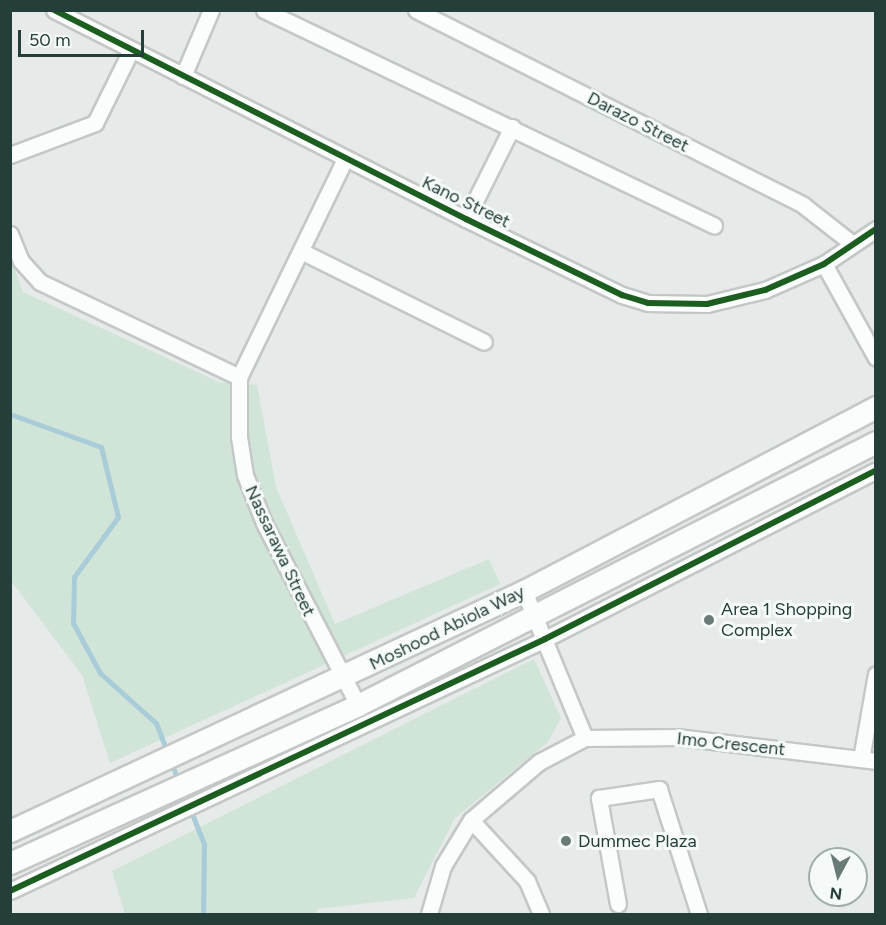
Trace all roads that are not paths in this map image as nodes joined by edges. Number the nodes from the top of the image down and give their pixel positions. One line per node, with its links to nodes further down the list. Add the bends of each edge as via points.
1 (54, 10): 5 (street, Kano Street)
2 (212, 10): 6 (street)
3 (264, 10): 7 (street)
4 (416, 10): 14 (street, Darazo Street, via 803,205)
5 (131, 50): 6 (street, Kano Street); 8 (street, via 95,123)
6 (183, 76): 9 (street, Kano Street)
7 (512, 127): 10 (street); 11 (street)
8 (10, 155)
9 (345, 159): 10 (street, Kano Street); 15 (street, Nassarawa Street)
10 (466, 219): 16 (street, Kano Street, via 622,295 648,303 738,298)
11 (714, 226)
12 (876, 229): 14 (street, Kano Street)
13 (10, 234): 19 (street, via 21,261 40,282)
14 (854, 244): 16 (street, Kano Street)
15 (301, 251): 17 (street); 19 (street, Nassarawa Street)
16 (824, 264): 18 (street)
17 (484, 342)
18 (876, 358)
19 (239, 377): 27 (street, Nassarawa Street, via 245,475 295,588)
20 (876, 407): 23 (main road, Moshood Abiola Way)
21 (876, 442): 24 (main road, Moshood Abiola Way)
22 (876, 470): 25 (street)
23 (524, 591): 24 (street); 27 (main road, Moshood Abiola Way)
24 (535, 616): 25 (street); 28 (main road, Moshood Abiola Way)
25 (545, 639): 29 (street); 34 (street)
26 (876, 674): 30 (street)
27 (346, 678): 28 (street, Nassarawa Street); 32 (main road, Moshood Abiola Way)
28 (358, 705): 33 (main road, Moshood Abiola Way, via 220,771)
29 (585, 738): 30 (street, Imo Crescent, via 678,737); 31 (street, Imo Crescent, via 539,762)
30 (868, 760)
31 (471, 819): 36 (street, Imo Crescent, via 443,866); 37 (street, via 527,881)
32 (10, 831)
33 (10, 863)
34 (10, 891)
35 (618, 904): 38 (street, via 599,798 659,789)
36 (429, 915)
37 (542, 915)
38 (699, 915)

